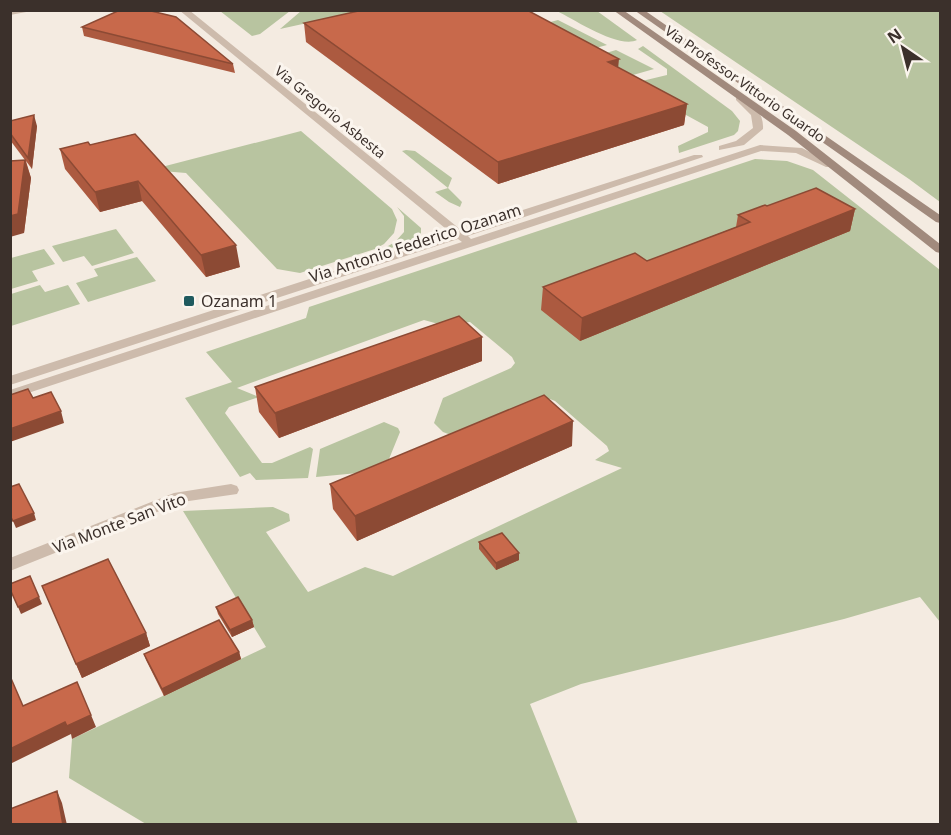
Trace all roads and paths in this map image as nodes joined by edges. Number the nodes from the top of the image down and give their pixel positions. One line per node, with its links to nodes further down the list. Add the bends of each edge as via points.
1 (33, 10): 5 (street)
2 (183, 10): 9 (street, Via Gregorio Asbesta)
3 (617, 10): 6 (street, Via Professor Vittorio Guardo)
4 (638, 10): 8 (street, Via Professor Vittorio Guardo)
5 (10, 13)
6 (739, 98): 7 (street, Via Professor Vittorio Guardo); 9 (street, Via Antonio Federico Ozanam, via 757,113 760,121 759,129 740,143)
7 (830, 165): 10 (street, Via Antonio Federico Ozanam, via 798,150 760,148); 11 (street, Via Professor Vittorio Guardo)
8 (940, 220)
9 (459, 234): 10 (street, Via Gregorio Asbesta); 12 (street, Via Antonio Federico Ozanam)
10 (470, 242): 13 (street, Via Antonio Federico Ozanam)
11 (940, 249)
12 (10, 381)
13 (10, 395)
14 (231, 490): 15 (street, Via Monte San Vito, via 180,497)
15 (10, 565)

